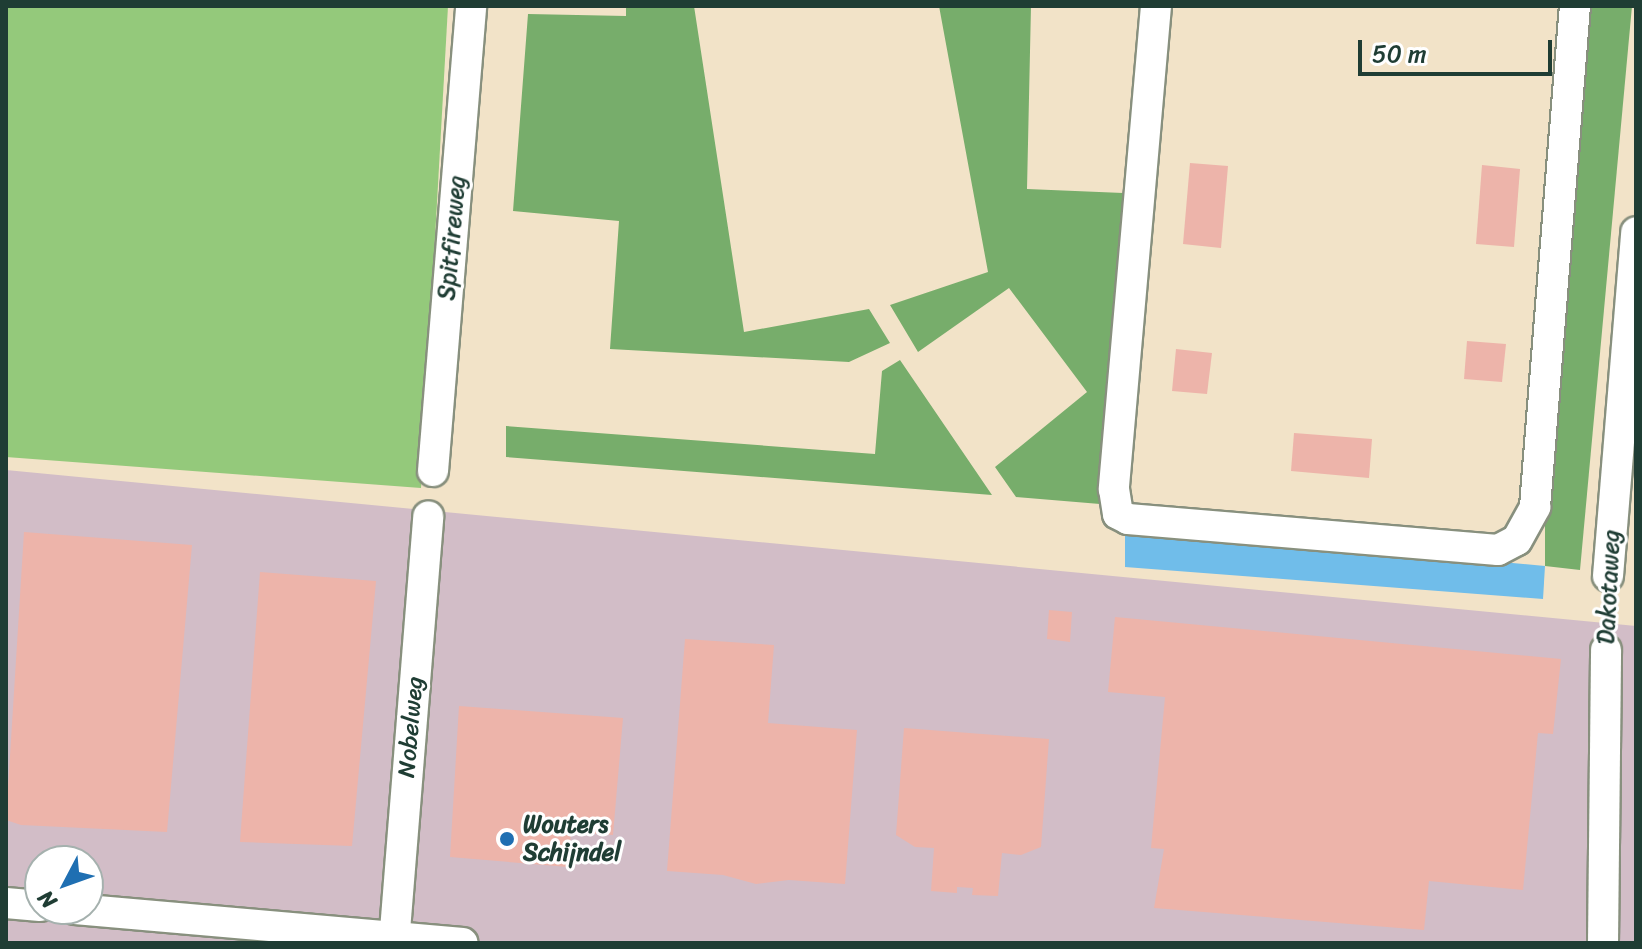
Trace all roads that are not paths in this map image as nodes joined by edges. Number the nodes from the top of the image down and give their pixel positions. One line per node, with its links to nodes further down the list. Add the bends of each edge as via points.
1 (471, 6): 5 (street, Spitfireweg)
2 (1156, 6): 3 (street, via 1114,489 1118,514 1128,519 1498,550 1517,540 1535,507)
3 (1575, 6)
4 (1636, 232): 7 (street, Dakotaweg)
5 (433, 471)
6 (428, 516): 10 (street, Nobelweg)
7 (1608, 576)
8 (1606, 650): 12 (street, Dakotaweg)
9 (104, 912): 10 (street)
10 (394, 940): 11 (street)
11 (463, 943)
12 (1603, 943)

